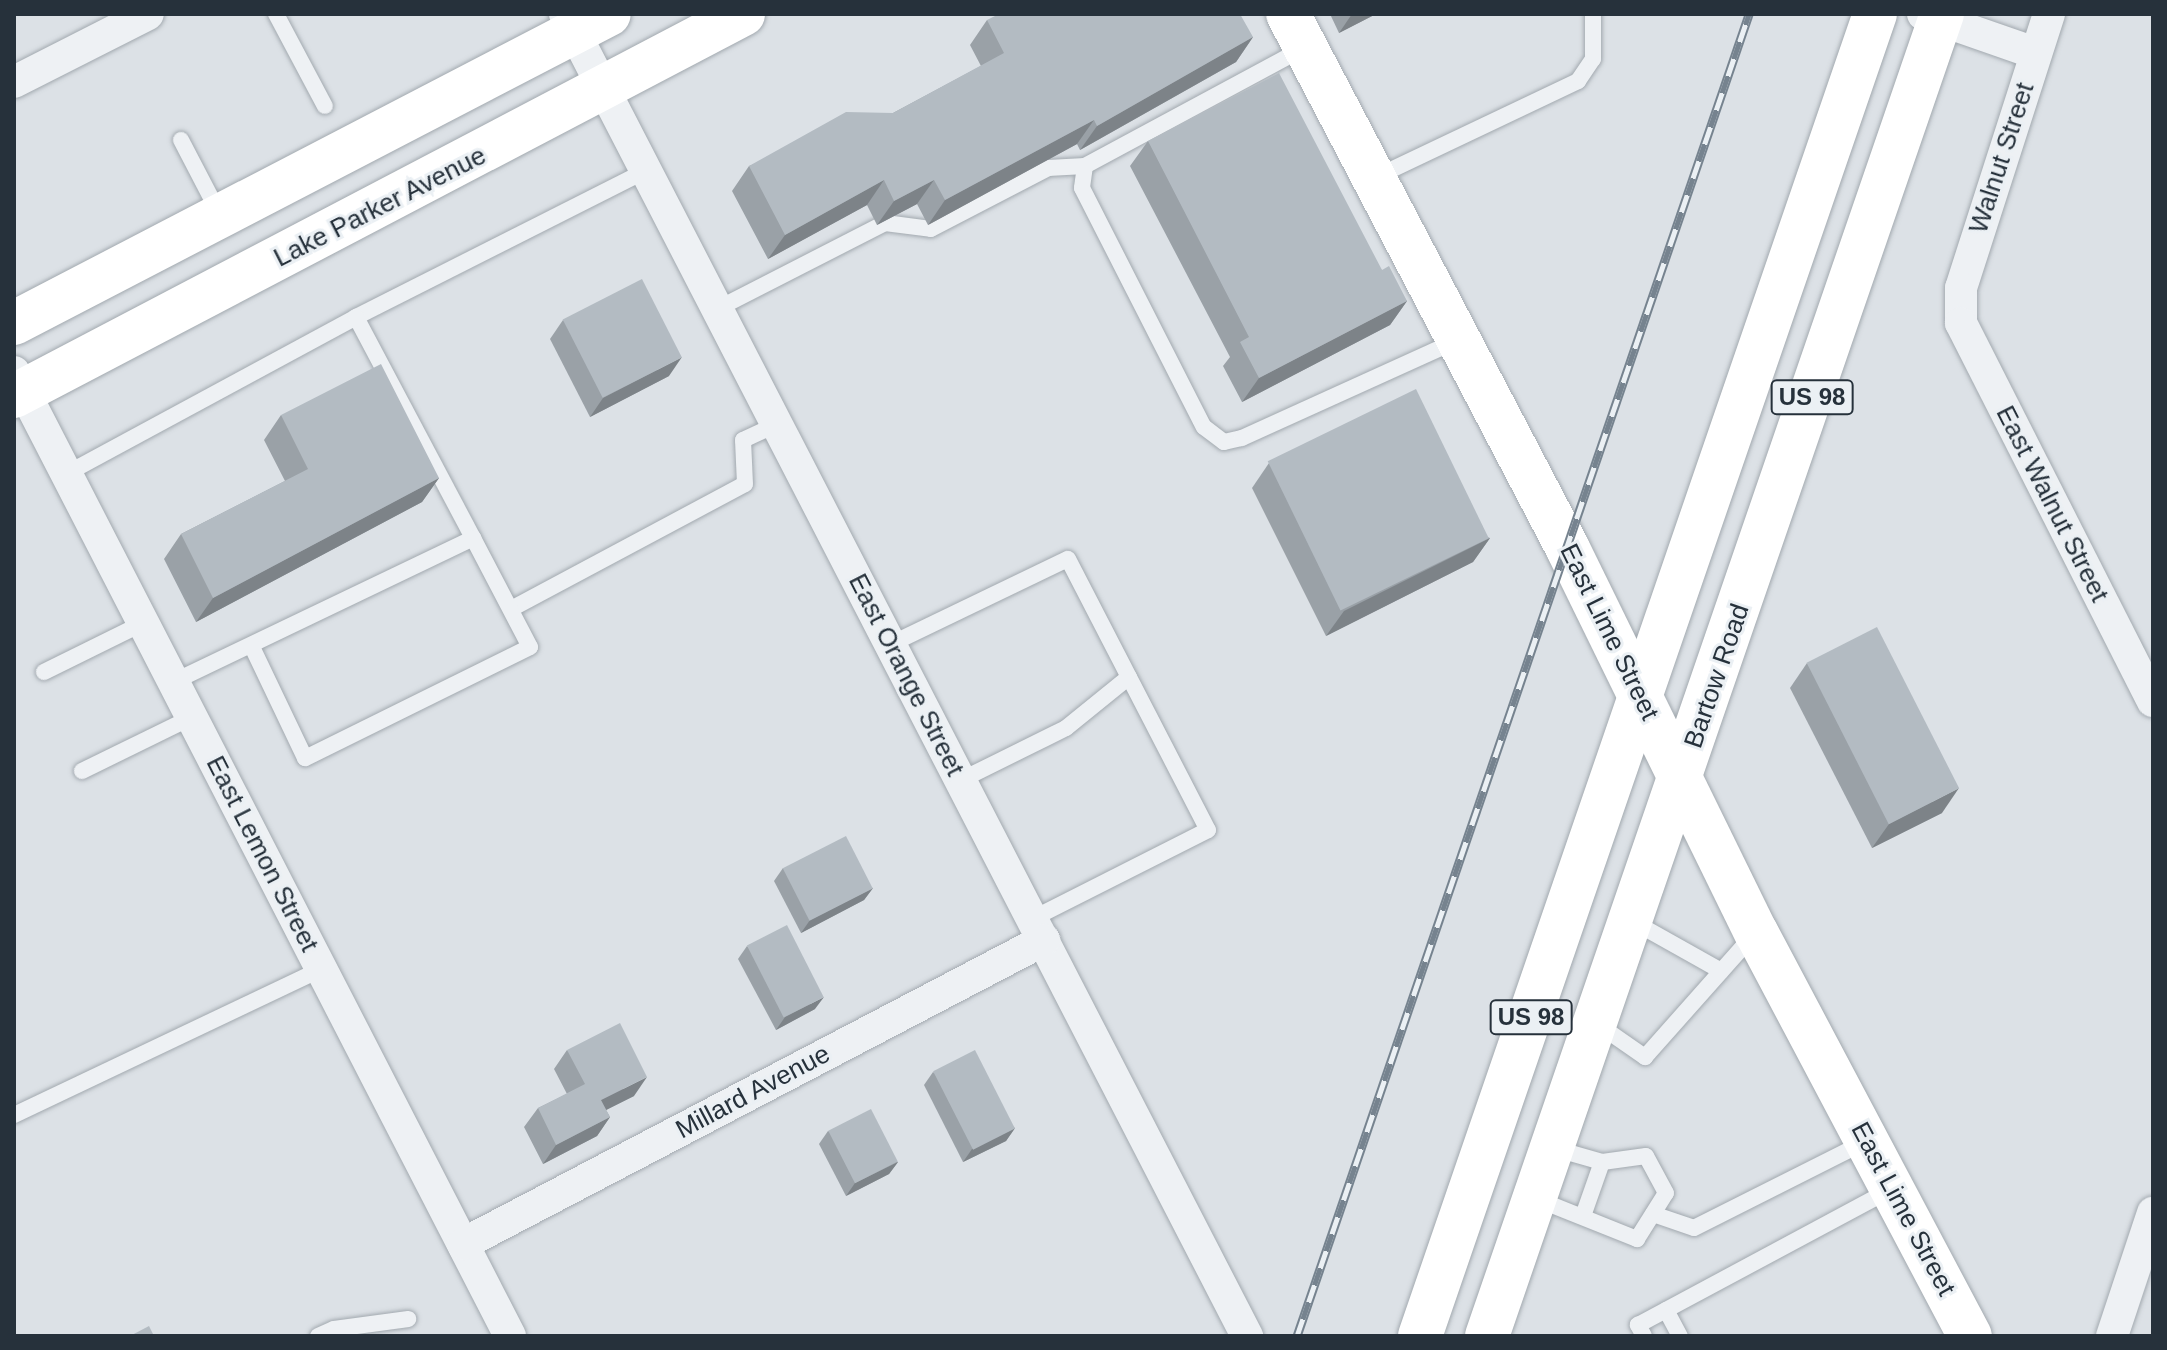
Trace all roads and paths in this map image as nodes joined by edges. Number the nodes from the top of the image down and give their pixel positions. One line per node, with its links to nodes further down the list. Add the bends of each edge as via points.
1 (148, 14): 11 (street)
2 (276, 14): 13 (lane)
3 (743, 14): 12 (main road, Lake Parker Avenue)
4 (1593, 14): 17 (lane, via 1593,59 1578,81)
5 (1875, 14): 35 (main road, US 98)
6 (2049, 14): 10 (street, Walnut Street)
7 (1935, 16): 10 (street); 40 (main road, Bartow Road / US 98)
8 (583, 20): 12 (street, East Orange Street); 18 (main road)
9 (1296, 31): 15 (lane); 17 (main road, East Lime Street)
10 (2035, 53): 19 (street, Walnut Street, via 1961,288)
11 (14, 82)
12 (604, 91): 16 (street, East Orange Street); 24 (main road, Lake Parker Avenue)
13 (325, 106)
14 (181, 140): 18 (lane)
15 (1085, 166): 20 (lane, via 1048,168 931,229 885,223); 23 (lane, via 1082,188 1204,427 1224,442)
16 (645, 171): 20 (street, East Orange Street); 21 (lane)
17 (1372, 179): 23 (main road, East Lime Street)
18 (220, 216): 22 (main road)
19 (1961, 303): 36 (street, East Walnut Street, via 1961,323 1978,359)
20 (717, 309): 25 (street, East Orange Street)
21 (356, 317): 26 (lane); 27 (lane)
22 (14, 323)
23 (1458, 340): 35 (main road, East Lime Street)
24 (17, 386): 26 (street, East Lemon Street)
25 (777, 424): 28 (lane, via 743,440 745,484); 30 (street, East Orange Street)
26 (66, 474): 29 (street, East Lemon Street)
27 (473, 538): 28 (lane); 31 (lane)
28 (511, 609): 31 (lane, via 530,647 305,758)
29 (143, 623): 32 (lane); 34 (street, East Lemon Street)
30 (891, 644): 33 (lane, via 1068,559); 39 (street, East Orange Street)
31 (251, 645): 34 (lane)
32 (44, 672)
33 (1129, 677): 39 (lane, via 1066,728); 42 (lane, via 1208,830)
34 (173, 682): 37 (street, East Lemon Street)
35 (1641, 698): 40 (main road, East Lime Street); 62 (main road, US 98)
36 (2153, 701)
37 (192, 717): 38 (lane); 44 (street, East Lemon Street)
38 (82, 771)
39 (961, 780): 42 (street, East Orange Street)
40 (1682, 780): 41 (main road, Bartow Road / US 98); 43 (main road, East Lime Street)
41 (1632, 921): 45 (lane); 46 (main road, Bartow Road / US 98)
42 (1038, 929): 56 (street, Millard Avenue); 61 (street, East Orange Street)
43 (1756, 932): 45 (lane); 48 (main road, East Lime Street)
44 (322, 969): 47 (lane); 56 (street, East Lemon Street)
45 (1721, 971): 46 (lane, via 1645,1057)
46 (1596, 1023): 49 (main road, Bartow Road / US 98)
47 (14, 1115)
48 (1866, 1141): 51 (main road, East Lime Street); 54 (lane, via 1694,1228)
49 (1553, 1148): 50 (lane); 52 (main road, Bartow Road / US 98)
50 (1602, 1162): 54 (lane, via 1646,1156 1666,1193); 55 (lane)
51 (1892, 1189): 57 (lane); 66 (main road, East Lime Street)
52 (1535, 1199): 55 (lane); 63 (main road, Bartow Road / US 98)
53 (2153, 1213): 67 (street)
54 (1653, 1214): 55 (lane, via 1637,1239)
55 (1583, 1216)
56 (463, 1244): 60 (street, East Lemon Street)
57 (1666, 1310): 64 (lane, via 1638,1325); 65 (lane)
58 (408, 1319): 59 (lane)
59 (318, 1336)
60 (510, 1336)
61 (1247, 1336)
62 (1420, 1336)
63 (1487, 1336)
64 (1644, 1336)
65 (1680, 1336)
66 (1970, 1336)
67 (2112, 1336)

